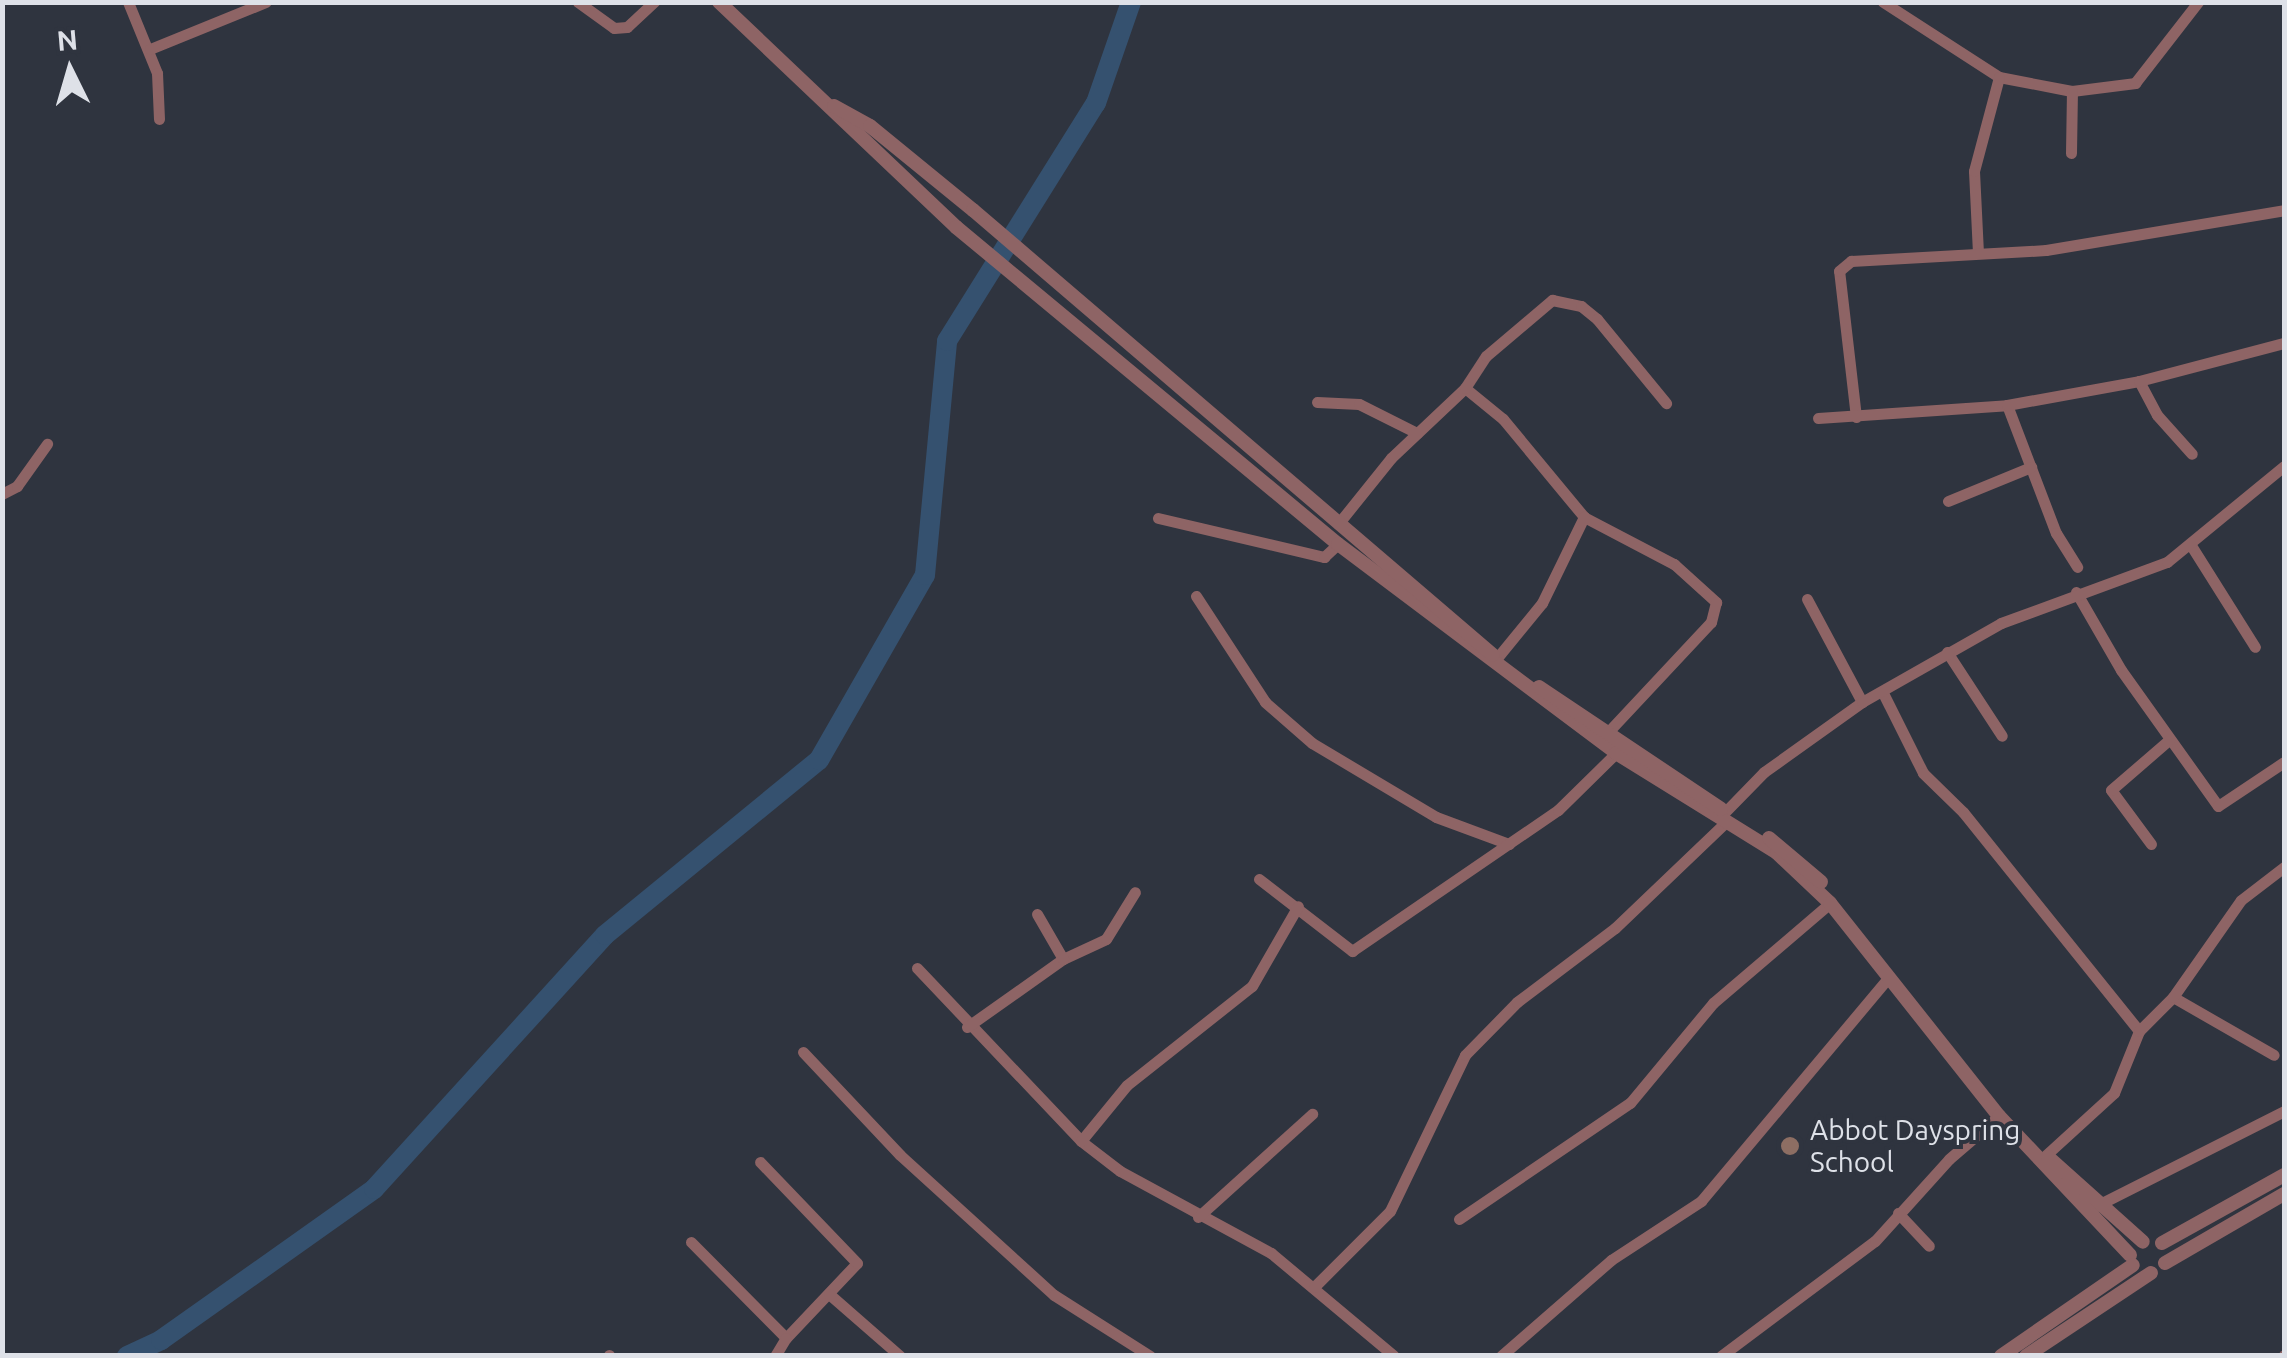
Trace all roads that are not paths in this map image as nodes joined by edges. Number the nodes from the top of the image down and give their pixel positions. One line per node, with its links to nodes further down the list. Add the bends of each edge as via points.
1 (128, 2): 9 (street)
2 (266, 2): 9 (street)
3 (578, 2): 4 (street, via 614,28 627,27)
4 (654, 2)
5 (719, 2): 12 (street)
6 (1883, 2): 8 (street)
7 (2198, 2): 11 (street, via 2135,83)
8 (1898, 8): 10 (street)
9 (150, 49): 13 (street)
10 (1999, 77): 11 (street); 16 (street, via 1974,171)
11 (2072, 91): 14 (street)
12 (820, 98): 34 (street, via 870,126 973,210); 35 (street, via 956,227)
13 (158, 119)
14 (2071, 153)
15 (2284, 210): 16 (street, via 2046,250)
16 (1978, 252): 23 (street, via 1852,261 1839,271)
17 (2284, 342): 18 (street)
18 (2140, 382): 22 (street); 27 (street, via 2157,415)
19 (1465, 388): 21 (street, via 1486,356 1561,299 1597,319); 25 (street); 32 (street, via 1503,420)
20 (1317, 402): 25 (street, via 1359,404)
21 (1666, 403)
22 (2007, 405): 23 (street); 29 (street)
23 (1856, 417): 24 (street)
24 (1818, 418)
25 (1416, 433): 34 (street)
26 (47, 444): 30 (street, via 17,486)
27 (2192, 454)
28 (2284, 466): 36 (street)
29 (2031, 467): 31 (street); 37 (street)
30 (2, 494)
31 (1948, 501)
32 (1584, 517): 43 (street, via 1542,604); 46 (street, via 1674,564 1716,602 1711,622)
33 (1158, 518): 35 (street, via 1324,557)
34 (1338, 524): 43 (street)
35 (1338, 544): 49 (street)
36 (2192, 547): 38 (street, via 2139,574); 41 (street)
37 (2077, 568)
38 (2076, 592): 42 (street); 48 (street)
39 (1196, 596): 52 (street, via 1265,702 1312,743 1436,817)
40 (1807, 599): 45 (street)
41 (2255, 647)
42 (1947, 652): 44 (street); 47 (street)
43 (1498, 658): 46 (street)
44 (1883, 693): 45 (street); 65 (street, via 1923,773 1964,812)
45 (1862, 702): 51 (street, via 1764,772)
46 (1606, 733): 51 (street)
47 (2002, 736)
48 (2169, 740): 50 (street, via 2218,806); 53 (street, via 2110,790)
49 (1616, 753): 51 (street); 52 (street, via 1558,810)
50 (2284, 762)
51 (1725, 817): 57 (street, via 1777,853); 72 (street, via 1788,849 1842,904); 87 (street, via 1616,928 1518,1002 1464,1055 1390,1211)
52 (1509, 844): 58 (street, via 1352,950)
53 (2151, 844)
54 (2284, 867): 63 (street, via 2241,900)
55 (1259, 879): 58 (street)
56 (1135, 892): 60 (street, via 1106,938)
57 (1830, 903): 62 (street); 79 (street, via 1713,1003 1630,1103)
58 (1298, 906): 71 (street, via 1252,986 1127,1086)
59 (1038, 914): 60 (street)
60 (1063, 959): 64 (street)
61 (917, 968): 64 (street)
62 (1889, 978): 70 (street); 94 (street, via 1701,1201 1612,1260)
63 (2172, 997): 65 (street); 67 (street)
64 (967, 1026): 71 (street)
65 (2140, 1031): 72 (street, via 2114,1093)
66 (803, 1052): 92 (street, via 900,1155 1054,1295)
67 (2274, 1055)
68 (2284, 1111): 76 (street)
69 (1312, 1114): 78 (street)
70 (1999, 1116): 77 (street); 84 (street)
71 (1080, 1141): 78 (street)
72 (2046, 1155): 76 (street)
73 (760, 1162): 88 (street, via 857,1263)
74 (2284, 1175): 82 (street)
75 (2284, 1194): 85 (street)
76 (2096, 1206): 81 (street)
77 (1898, 1213): 83 (street); 95 (street, via 1875,1242)
78 (1198, 1216): 87 (street, via 1271,1253)
79 (1459, 1219)
80 (691, 1242): 89 (street)
81 (2142, 1242): 82 (street); 84 (street)
82 (2162, 1243): 85 (street)
83 (1928, 1246)
84 (2132, 1260): 86 (street); 96 (street)
85 (2165, 1263): 86 (street)
86 (2151, 1273): 97 (street)
87 (1314, 1287): 93 (street)
88 (829, 1294): 89 (street); 91 (street)
89 (786, 1338): 90 (street)
90 (775, 1356)
91 (900, 1356)
92 (1150, 1356)
93 (1394, 1356)
94 (1501, 1356)
95 (1721, 1356)
96 (2001, 1356)
97 (2026, 1356)

